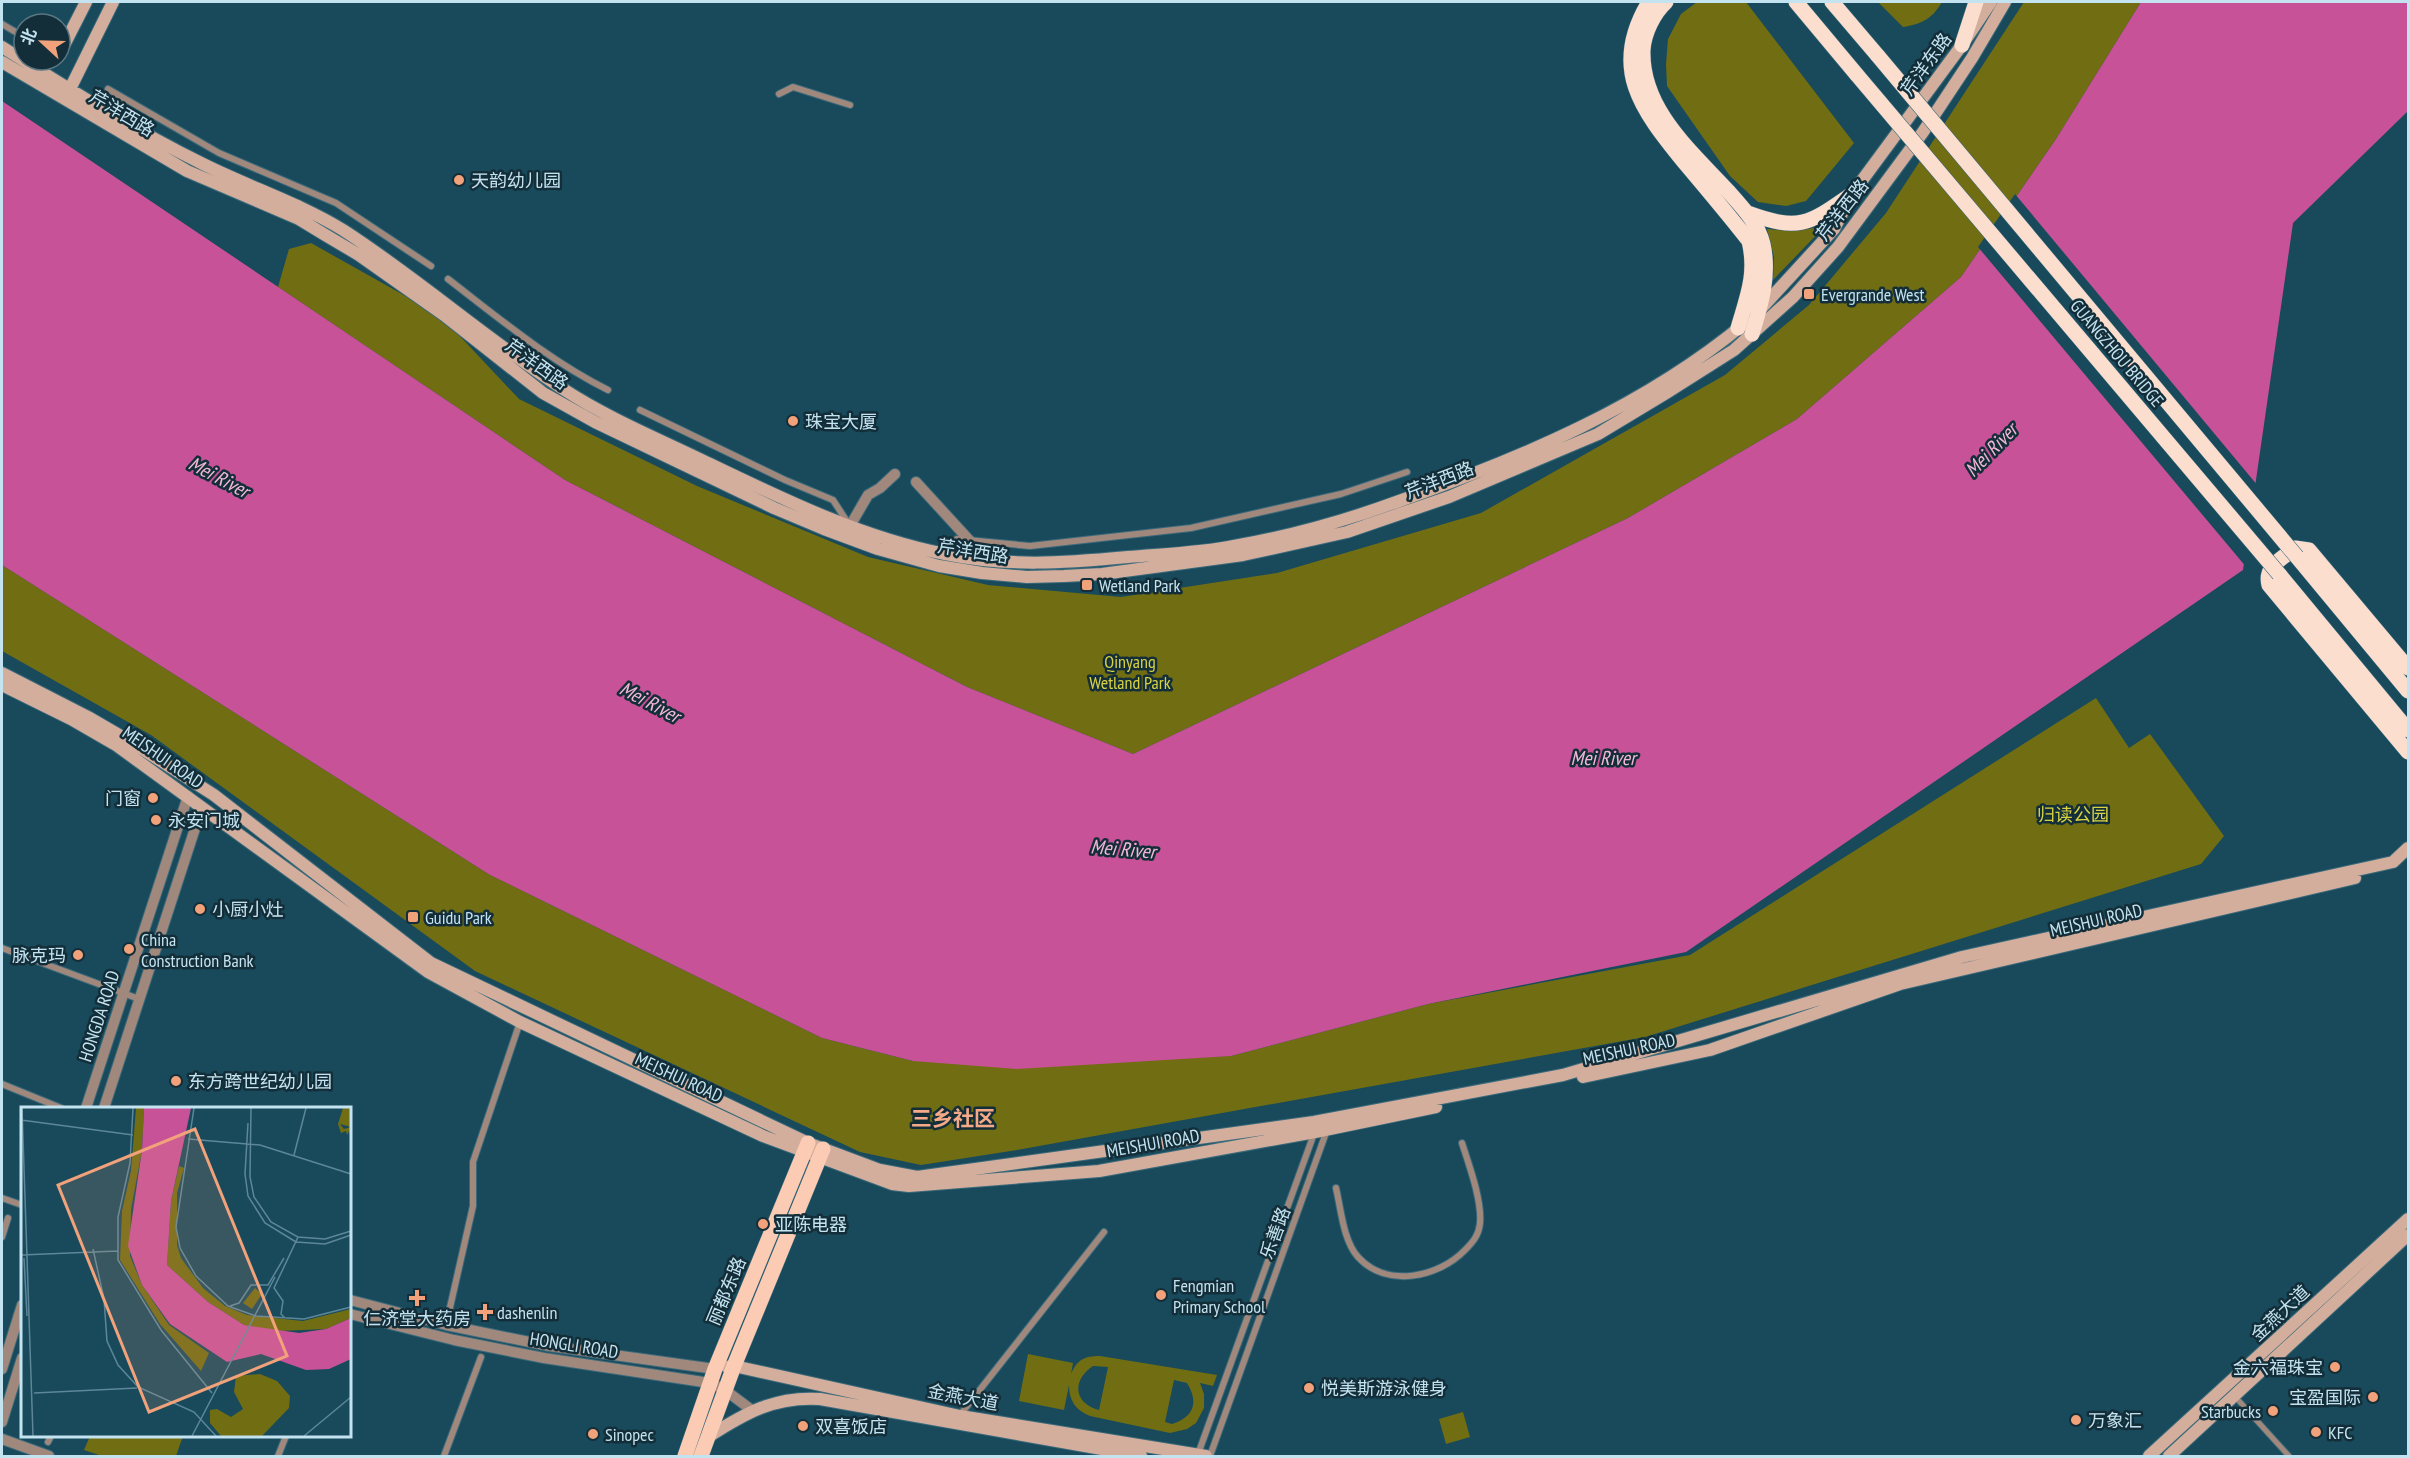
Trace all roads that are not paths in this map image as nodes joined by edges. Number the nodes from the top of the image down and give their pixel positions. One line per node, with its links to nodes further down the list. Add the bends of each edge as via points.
1 (86, 2): 10 (main road)
2 (113, 2): 17 (main road)
3 (1649, 2): 27 (highway, via 1637,20 1631,42 1632,83 1654,125 1749,241 1753,260)
4 (1666, 2): 23 (highway, via 1651,22 1644,44 1643,67 1649,89 1660,113)
5 (1796, 2): 40 (highway, GUANGZHOU BRIDGE, bridge)
6 (1832, 2): 39 (highway, GUANGZHOU BRIDGE, bridge)
7 (1976, 2): 11 (highway)
8 (1991, 2): 11 (main road, 芹洋东路)
9 (2005, 2): 20 (main road, 芹洋东路)
10 (72, 29)
11 (1962, 45): 21 (main road, 芹洋东路)
12 (2, 47): 15 (main road, 芹洋西路)
13 (2, 62): 15 (main road, 芹洋西路)
14 (49, 72): 15 (main road)
15 (45, 80): 17 (main road, 芹洋西路)
16 (108, 89): 24 (street, via 219,153 336,203)
17 (67, 94): 27 (main road, 芹洋西路, via 187,171 299,219 359,255 543,393 595,423 824,529 939,566 982,573 1027,577 1102,574 1243,555 1347,532 1449,497 1598,434 1734,350); 33 (main road, 芹洋西路, via 338,227 567,392 603,412)
18 (779, 94): 19 (street, via 793,87)
19 (850, 105)
20 (1923, 132): 27 (main road, 芹洋西路, via 1838,247 1793,297)
21 (1888, 147): 22 (main road, 芹洋西路)
22 (1852, 194): 23 (highway, via 1820,217 1802,223 1777,224); 26 (main road, 芹洋西路, via 1834,229)
23 (1748, 213): 26 (highway, via 1762,242 1766,262)
24 (431, 266)
25 (448, 279): 28 (street, via 548,356)
26 (1759, 311): 27 (highway)
27 (1745, 331): 33 (main road, 芹洋西路, via 1575,431 1482,472 1351,518 1242,545 1018,564 942,554)
28 (608, 390)
29 (640, 410): 33 (street, via 833,500)
30 (1407, 472): 35 (street, via 1341,494 1191,528 1030,546)
31 (895, 474): 33 (street, via 868,495)
32 (916, 482): 35 (street)
33 (850, 526)
34 (957, 539): 35 (street)
35 (970, 541)
36 (2409, 668): 41 (highway, via 2309,550 2295,548 2269,568 2269,585)
37 (2, 673): 55 (main road, MEISHUI ROAD, via 132,741 214,795 431,963)
38 (2, 685): 42 (main road, MEISHUI ROAD, via 71,719)
39 (2409, 691)
40 (2409, 730)
41 (2409, 752)
42 (188, 796): 43 (main road, MEISHUI ROAD); 46 (street, HONGDA ROAD)
43 (202, 807): 47 (street, HONGDA ROAD); 48 (main road, MEISHUI ROAD, via 428,972)
44 (2408, 852): 53 (main road, MEISHUI ROAD, via 2393,862 1962,957 1563,1075)
45 (2, 948): 46 (street)
46 (124, 993): 47 (street); 51 (street, HONGDA ROAD)
47 (139, 999): 52 (street, HONGDA ROAD)
48 (520, 1022): 55 (main road, MEISHUI ROAD, via 763,1136); 68 (street, via 473,1162 473,1206)
49 (2, 1084): 50 (street)
50 (59, 1107)
51 (86, 1107)
52 (104, 1107)
53 (1321, 1126): 56 (main road, MEISHUI ROAD, via 917,1177); 56 (main road, MEISHUI ROAD, via 1099,1171 909,1186 892,1184); 90 (street, 乐善路); 90 (street, 乐善路)
54 (1462, 1143): 57 (street, via 1480,1223 1476,1240 1438,1270 1399,1276 1375,1270 1358,1257 1347,1234)
55 (806, 1148): 56 (main road, MEISHUI ROAD); 73 (main road, 丽都东路)
56 (822, 1154): 71 (main road, 丽都东路)
57 (1336, 1188)
58 (2, 1198): 59 (street)
59 (21, 1205)
60 (8, 1218): 63 (street)
61 (2409, 1220): 91 (main road, 金燕大道)
62 (1104, 1232): 79 (street)
63 (2, 1237)
64 (2407, 1239): 92 (main road, 金燕大道)
65 (351, 1300): 68 (street, HONGLI ROAD)
66 (21, 1308): 72 (street)
67 (351, 1314): 73 (street, HONGLI ROAD, via 522,1353)
68 (446, 1325): 73 (street, HONGLI ROAD)
69 (481, 1357): 86 (street)
70 (21, 1361): 80 (street)
71 (734, 1366): 73 (main road, 金燕大道); 74 (main road, 金燕大道); 75 (main road, 丽都东路)
72 (2, 1370)
73 (713, 1376): 75 (street, HONGLI ROAD); 87 (main road, 丽都东路)
74 (790, 1378): 76 (main road); 79 (main road, 金燕大道)
75 (725, 1389): 78 (street, HONGLI ROAD); 82 (main road, 丽都东路)
76 (788, 1399): 78 (main road, 金燕大道); 89 (main road, 金燕大道, via 820,1399)
77 (2239, 1401): 93 (street)
78 (753, 1411): 82 (main road, 金燕大道)
79 (960, 1416): 90 (main road, 金燕大道)
80 (2, 1422)
81 (286, 1437): 85 (street)
82 (708, 1437): 88 (main road, 丽都东路)
83 (2, 1439): 84 (street)
84 (50, 1456)
85 (278, 1456)
86 (444, 1456)
87 (685, 1456)
88 (701, 1456)
89 (1141, 1456)
90 (1205, 1456)
91 (2149, 1456)
92 (2169, 1456)
93 (2289, 1456)

